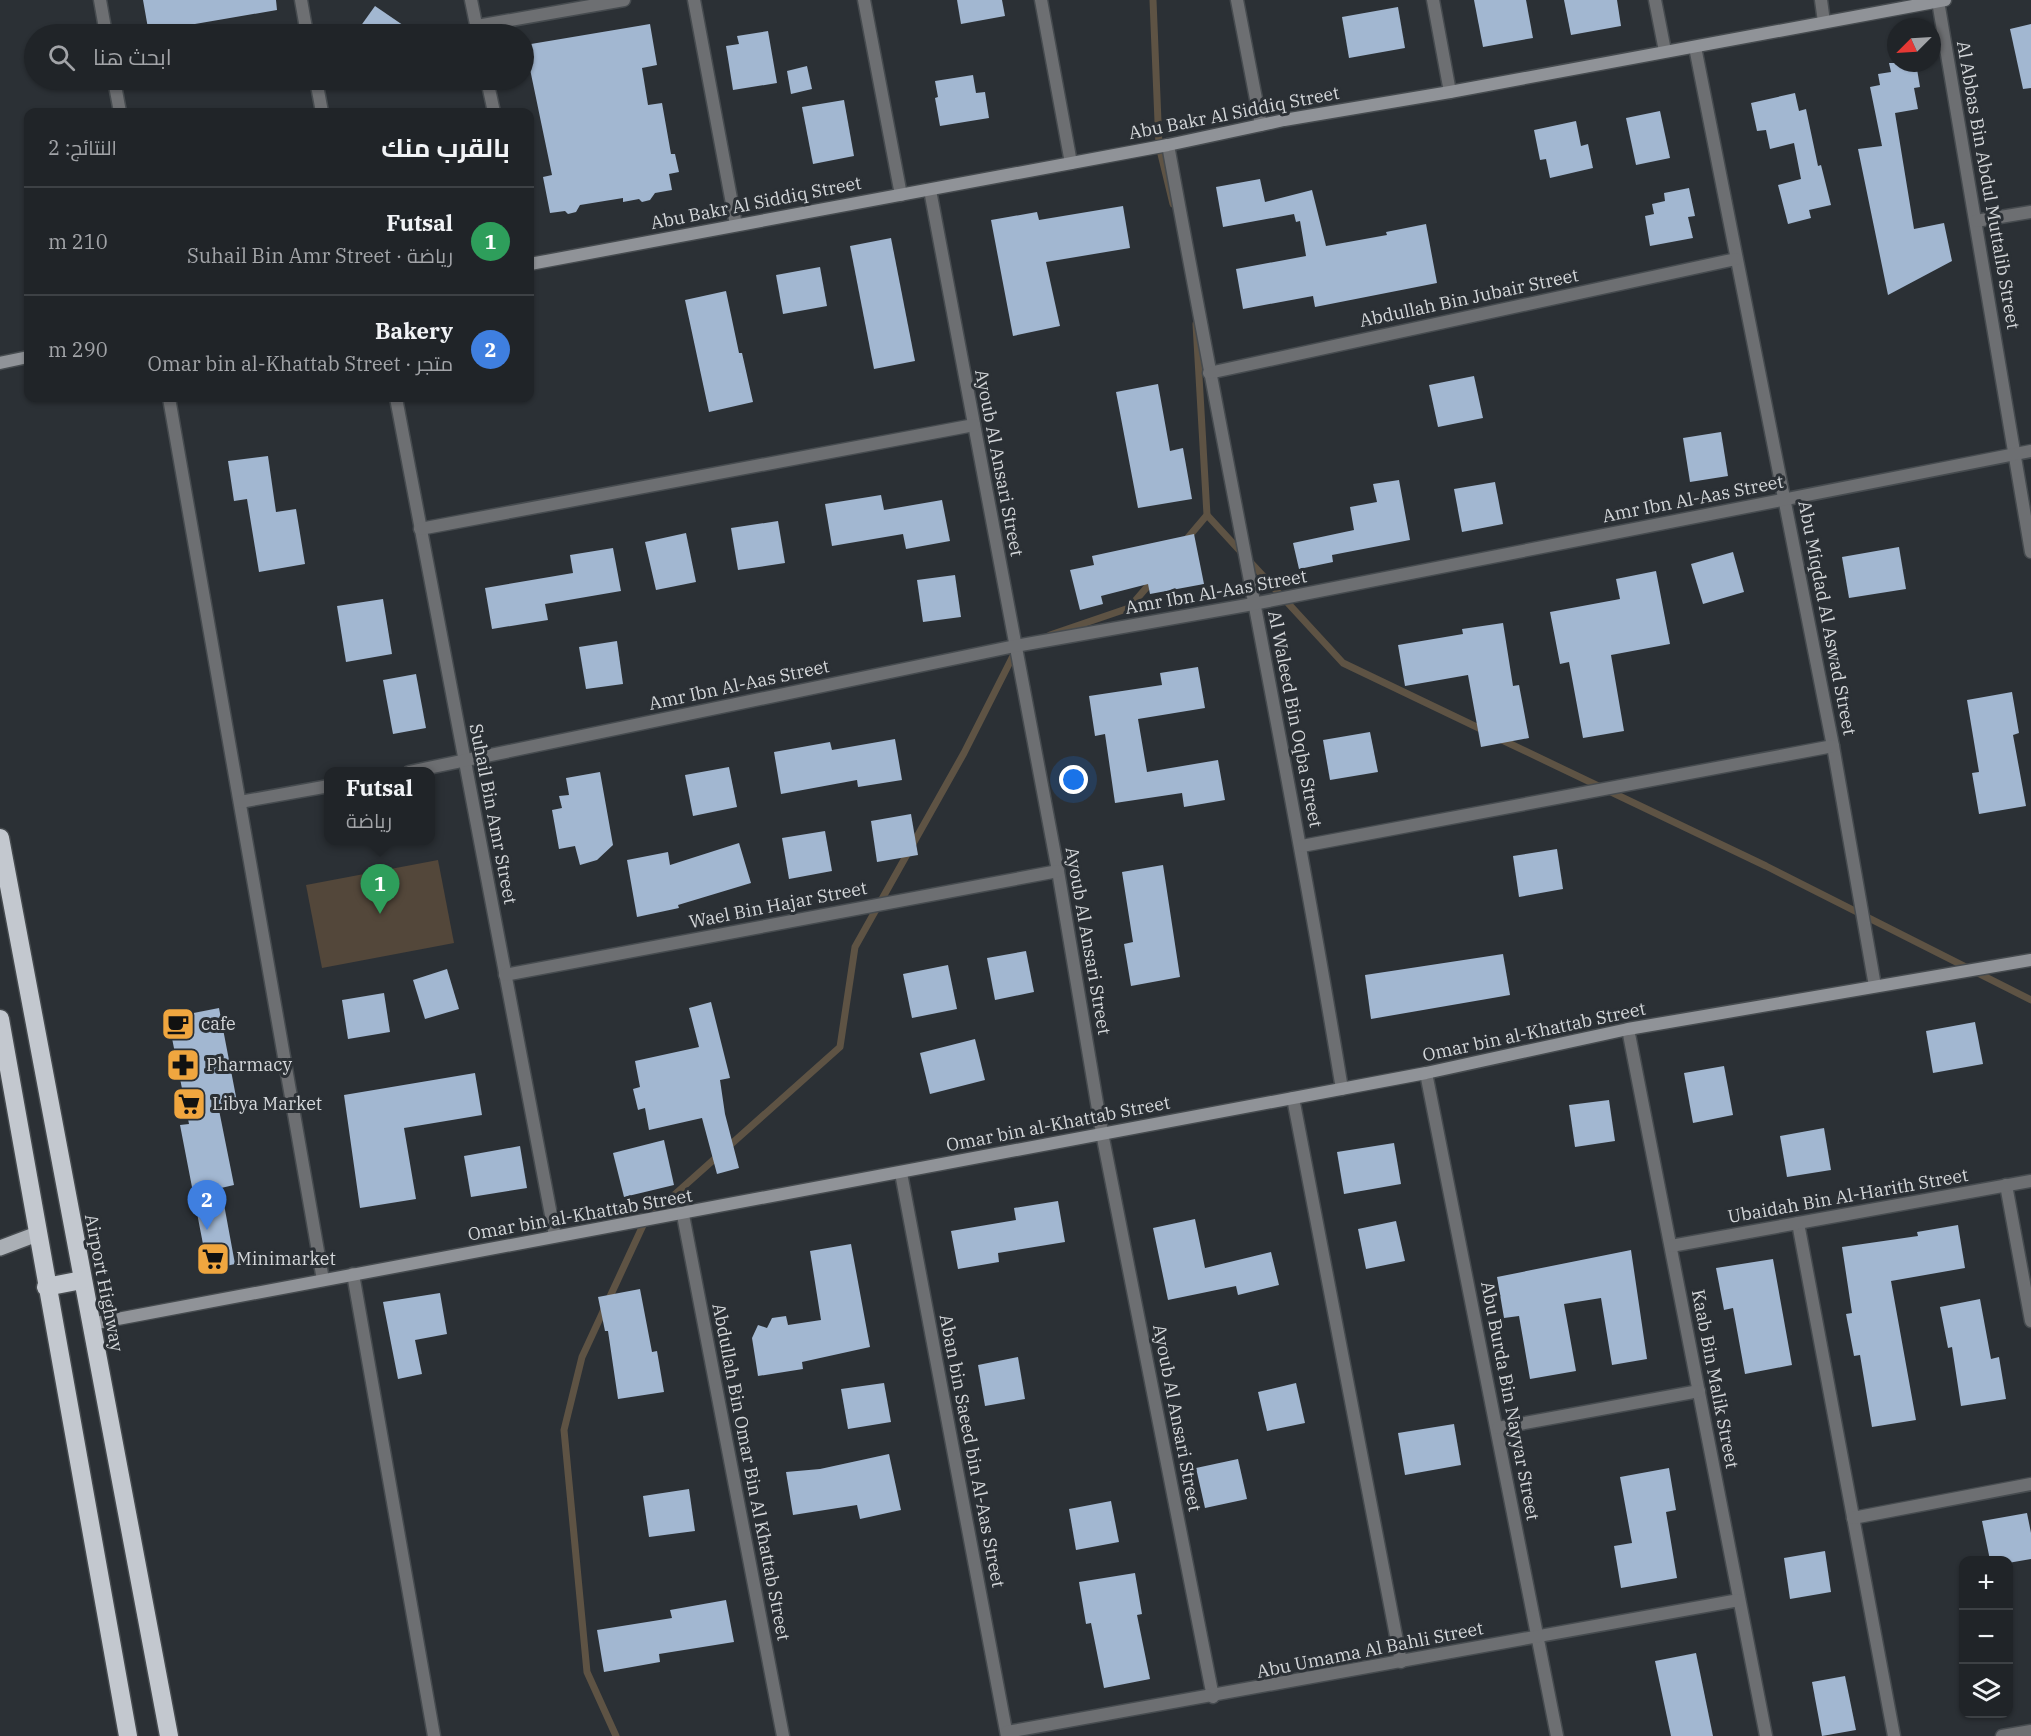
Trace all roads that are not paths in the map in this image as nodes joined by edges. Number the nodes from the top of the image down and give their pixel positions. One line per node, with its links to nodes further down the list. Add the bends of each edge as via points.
1 (100, 0): 14 (street)
2 (301, 0): 15 (street)
3 (471, 0): 16 (street)
4 (624, 0): 17 (street)
5 (694, 0): 34 (street)
6 (864, 0): 31 (street)
7 (1041, 0): 29 (street)
8 (1237, 0): 27 (street)
9 (1433, 0): 23 (street)
10 (1655, 0): 19 (street)
11 (1821, 0): 13 (street)
12 (1942, 1): 13 (street, Abu Bakr Al Siddiq Street); 33 (street, Al Abbas Bin Abdul Muttalib Street)
13 (1824, 22): 18 (street, Abu Bakr Al Siddiq Street)
14 (104, 24)
15 (305, 24)
16 (477, 24)
17 (507, 24)
18 (1695, 47): 19 (street, Abu Bakr Al Siddiq Street); 35 (street, Abu Miqdad Al Aswad Street)
19 (1665, 51): 23 (street, Abu Bakr Al Siddiq Street)
20 (116, 90): 24 (street)
21 (318, 90): 25 (street)
22 (490, 90): 26 (street)
23 (1450, 92): 27 (street, Abu Bakr Al Siddiq Street)
24 (119, 108)
25 (321, 108)
26 (493, 108)
27 (1261, 125): 28 (street, Abu Bakr Al Siddiq Street)
28 (1168, 145): 29 (street, Abu Bakr Al Siddiq Street); 39 (street, Al Waleed Bin Oqba Street)
29 (1071, 163): 30 (street, Abu Bakr Al Siddiq Street)
30 (930, 190): 31 (street, Abu Bakr Al Siddiq Street); 42 (street, Ayoub Al Ansari Street)
31 (901, 195): 34 (street, Abu Bakr Al Siddiq Street)
32 (2031, 212): 33 (street)
33 (1976, 221): 44 (street, Al Abbas Bin Abdul Muttalib Street)
34 (736, 225): 36 (street, Abu Bakr Al Siddiq Street)
35 (1736, 259): 39 (street, Abdullah Bin Jubair Street); 45 (street, Abu Miqdad Al Aswad Street)
36 (534, 263)
37 (24, 358): 38 (street)
38 (0, 363)
39 (1209, 373): 48 (street, Al Waleed Bin Oqba Street)
40 (171, 402): 54 (street)
41 (397, 402): 46 (street, Suhail Bin Amr Street)
42 (974, 425): 46 (street); 49 (street, Ayoub Al Ansari Street)
43 (2031, 451): 44 (street, Amr Ibn Al-Aas Street)
44 (2015, 454): 45 (street, Amr Ibn Al-Aas Street); 47 (street, Al Abbas Bin Abdul Muttalib Street)
45 (1785, 500): 48 (street, Amr Ibn Al-Aas Street); 50 (street, Abu Miqdad Al Aswad Street)
46 (420, 529): 51 (street, Suhail Bin Amr Street)
47 (2031, 552)
48 (1253, 604): 49 (street, Amr Ibn Al-Aas Street); 56 (street, Al Waleed Bin Oqba Street)
49 (1015, 646): 51 (street, Amr Ibn Al-Aas Street); 57 (street, Ayoub Al Ansari Street)
50 (1833, 746): 56 (street); 60 (street, Abu Miqdad Al Aswad Street)
51 (464, 761): 52 (street, Amr Ibn Al-Aas Street); 59 (street, Suhail Bin Amr Street)
52 (431, 767)
53 (324, 787): 54 (street)
54 (240, 802): 78 (street)
55 (0, 838): 77 (highway, Airport Highway)
56 (1302, 846): 64 (street, Al Waleed Bin Oqba Street)
57 (1058, 871): 59 (street, Wael Bin Hajar Street); 66 (street, Ayoub Al Ansari Street)
58 (2031, 960): 60 (street, Omar bin al-Khattab Street)
59 (505, 975): 73 (street, Suhail Bin Amr Street)
60 (1875, 986): 62 (street, Omar bin al-Khattab Street)
61 (0, 1019): 72 (highway)
62 (1628, 1029): 63 (street, Omar bin al-Khattab Street); 74 (street, Kaab Bin Malik Street)
63 (1426, 1073): 64 (street, Omar bin al-Khattab Street); 83 (street, Abu Burda Bin Nayyar Street)
64 (1342, 1089): 65 (street, Omar bin al-Khattab Street)
65 (1293, 1098): 66 (street, Omar bin al-Khattab Street); 88 (street)
66 (1102, 1133): 67 (street, Omar bin al-Khattab Street); 89 (street, Ayoub Al Ansari Street)
67 (901, 1173): 70 (street, Omar bin al-Khattab Street); 91 (street, Aban bin Saeed bin Al-Aas Street)
68 (2031, 1181): 69 (street, Ubaidah Bin Al-Harith Street)
69 (2006, 1185): 71 (street, Ubaidah Bin Al-Harith Street); 80 (street)
70 (683, 1215): 73 (street, Omar bin al-Khattab Street); 95 (street, Abdullah Bin Omar Bin Al Khattab Street)
71 (1798, 1223): 74 (street, Ubaidah Bin Al-Harith Street); 85 (street)
72 (37, 1234): 75 (main road); 79 (highway)
73 (555, 1236): 76 (street, Omar bin al-Khattab Street)
74 (1671, 1246): 82 (street, Kaab Bin Malik Street)
75 (0, 1248)
76 (353, 1274): 78 (street, Omar bin al-Khattab Street); 94 (street)
77 (82, 1280): 79 (highway); 81 (highway, Airport Highway)
78 (323, 1280): 81 (street, Omar bin al-Khattab Street)
79 (46, 1287): 92 (highway)
80 (2031, 1321)
81 (91, 1324): 93 (highway, Airport Highway)
82 (1699, 1391): 83 (street); 86 (street, Kaab Bin Malik Street)
83 (1498, 1428): 87 (street, Abu Burda Bin Nayyar Street)
84 (2031, 1485): 85 (street)
85 (1853, 1518): 98 (street)
86 (1739, 1600): 87 (street, Abu Umama Al Bahli Street); 97 (street, Kaab Bin Malik Street)
87 (1539, 1637): 88 (street, Abu Umama Al Bahli Street); 96 (street, Abu Burda Bin Nayyar Street)
88 (1401, 1662): 89 (street, Abu Umama Al Bahli Street)
89 (1213, 1697): 91 (street, Abu Umama Al Bahli Street)
90 (2031, 1733): 99 (street)
91 (1007, 1734)
92 (128, 1736)
93 (169, 1736)
94 (434, 1736)
95 (783, 1736)
96 (1557, 1736)
97 (1766, 1736)
98 (1894, 1736)
99 (2002, 1736)

